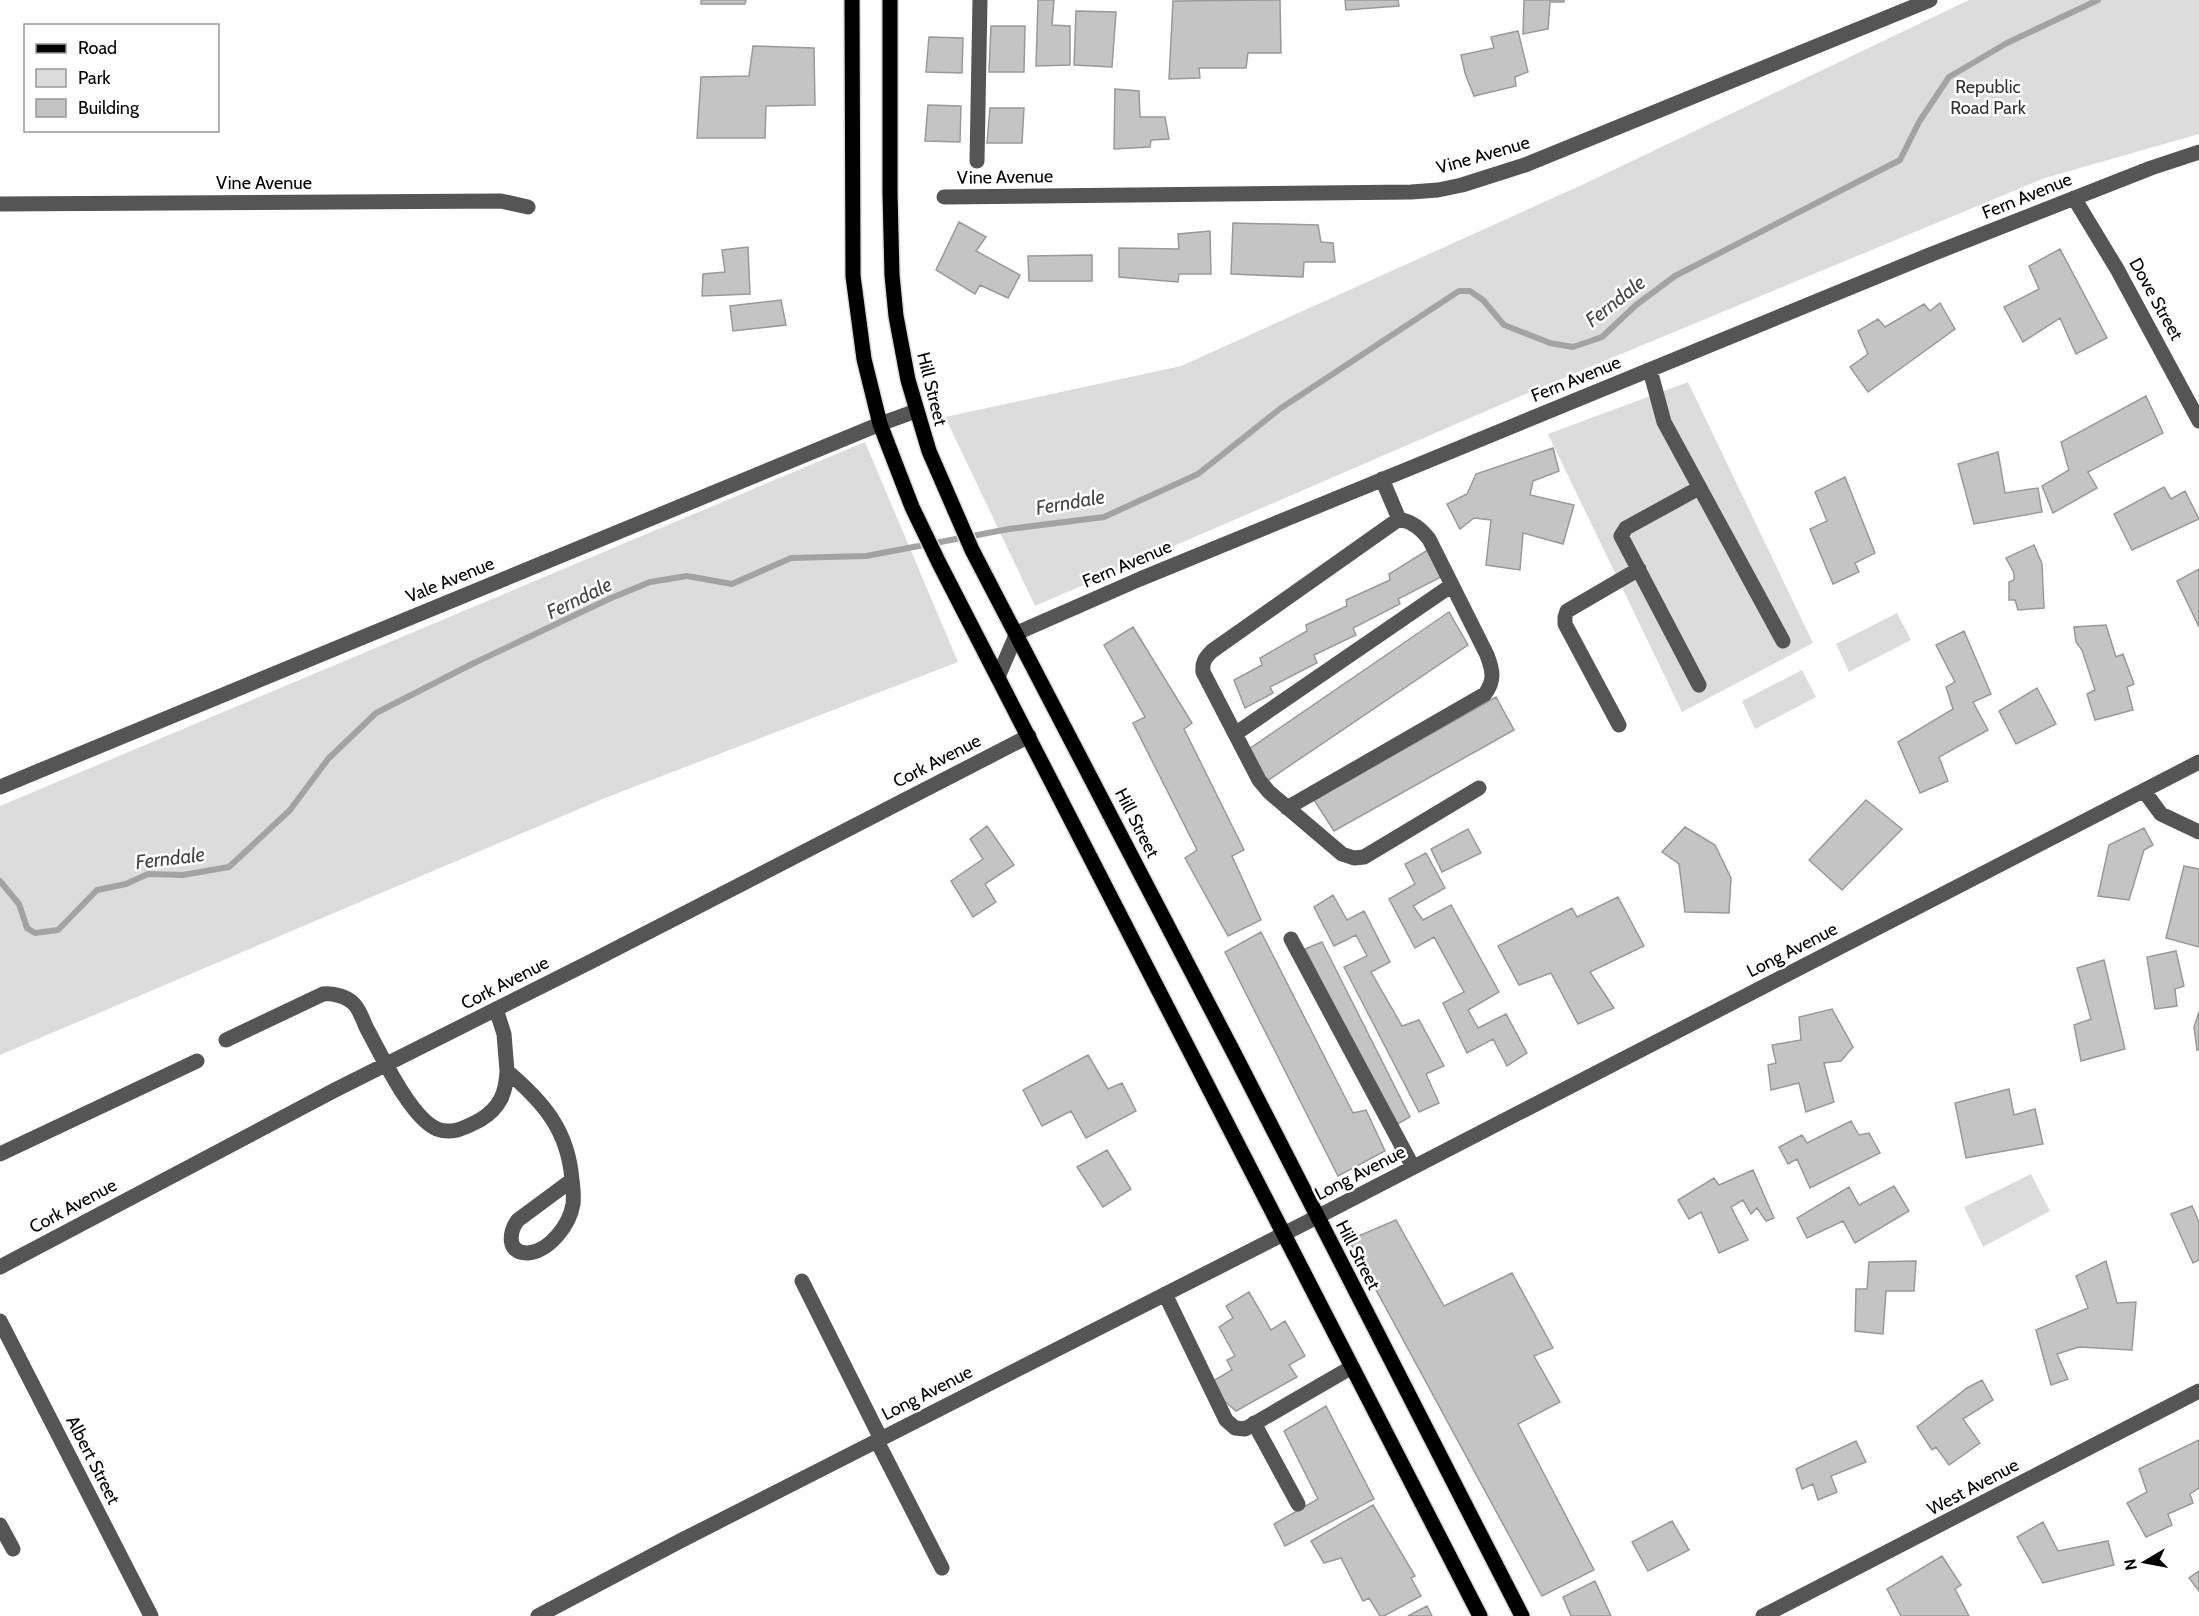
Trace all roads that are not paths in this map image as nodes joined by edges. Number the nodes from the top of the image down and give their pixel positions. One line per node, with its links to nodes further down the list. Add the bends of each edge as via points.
1 (852, 0): 14 (main road, via 854,276 864,359)
2 (890, 0): 12 (main road, Hill Street, via 892,275 900,342)
3 (980, 0): 6 (street)
4 (1930, 0): 7 (street, Vine Avenue, via 1525,165 1438,190)
5 (2199, 152): 8 (street, Fern Avenue)
6 (977, 160)
7 (944, 197)
8 (2074, 198): 11 (street, Fern Avenue); 13 (street, Dove Street, via 2118,269)
9 (0, 204): 10 (street, Vine Avenue, via 501,201)
10 (528, 207)
11 (1650, 370): 15 (street, Fern Avenue); 16 (street, via 1664,422)
12 (916, 411): 14 (street, Vale Avenue); 20 (main road, Hill Street, via 972,550)
13 (2199, 421)
14 (880, 424): 22 (main road, via 912,507); 28 (street, Vale Avenue)
15 (1382, 479): 17 (street); 20 (street, Fern Avenue)
16 (1699, 488): 18 (street, via 1622,532); 21 (street)
17 (1399, 519): 19 (street, via 1409,521 1425,534); 25 (street, via 1205,658 1203,672)
18 (1639, 569): 23 (street); 24 (street, via 1567,611 1564,617)
19 (1452, 585): 25 (street); 31 (street, via 1487,655 1493,672 1492,685 1485,694)
20 (1017, 633): 22 (street); 42 (main road, Hill Street)
21 (1783, 641)
22 (998, 677): 26 (main road)
23 (1700, 685)
24 (1619, 725)
25 (1235, 734): 31 (street, via 1259,780)
26 (1029, 736): 34 (street, Cork Avenue); 43 (main road)
27 (2199, 762): 30 (street, Long Avenue)
28 (0, 787)
29 (1479, 788): 31 (street, via 1364,857 1342,854)
30 (2144, 791): 32 (street, via 2161,814); 40 (street, Long Avenue)
31 (1287, 808)
32 (2199, 832)
33 (1291, 939): 40 (street)
34 (496, 1009): 36 (street, Cork Avenue); 38 (street, via 504,1034)
35 (226, 1040): 36 (street, via 332,993 353,1003)
36 (382, 1058): 38 (street, via 426,1121 449,1131 463,1129 491,1113 506,1088); 44 (street, Cork Avenue)
37 (197, 1061): 39 (street)
38 (507, 1071): 41 (street, via 546,1108 561,1132)
39 (0, 1154)
40 (1413, 1167): 42 (street, Long Avenue)
41 (573, 1180): 41 (street, via 573,1204 557,1236 530,1253 513,1247 512,1228 519,1220)
42 (1317, 1217): 43 (street, Long Avenue); 59 (main road, Hill Street)
43 (1283, 1233): 46 (street, Long Avenue); 48 (main road)
44 (0, 1267)
45 (802, 1281): 51 (street)
46 (1165, 1294): 50 (street, via 1226,1420 1235,1428 1245,1429); 51 (street, Long Avenue)
47 (0, 1321): 56 (street, Albert Street)
48 (1352, 1367): 50 (street); 58 (main road)
49 (2199, 1391): 60 (street, West Avenue)
50 (1254, 1424): 52 (street)
51 (879, 1440): 55 (street); 57 (street, Long Avenue)
52 (1298, 1504)
53 (0, 1525): 54 (street)
54 (13, 1549)
55 (942, 1568)
56 (152, 1616)
57 (538, 1616)
58 (1480, 1616)
59 (1522, 1616)
60 (1764, 1616)

